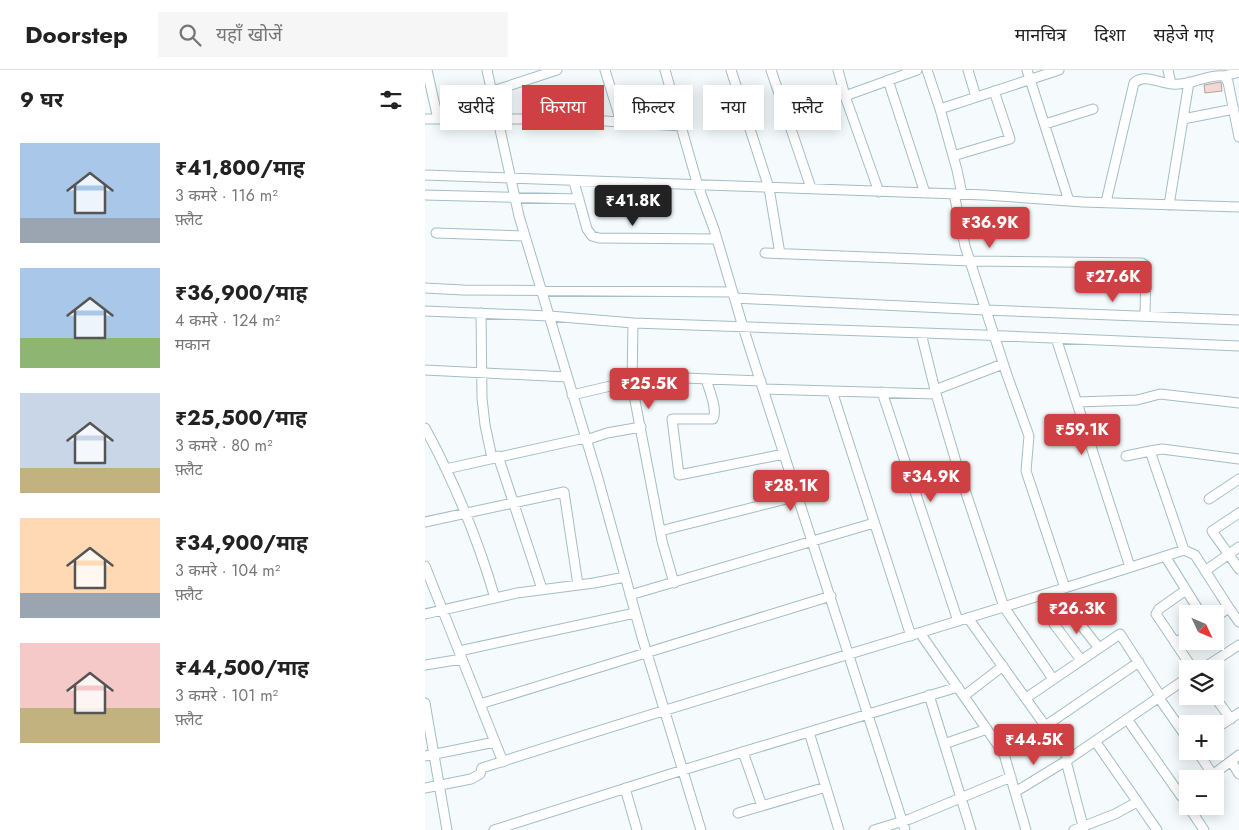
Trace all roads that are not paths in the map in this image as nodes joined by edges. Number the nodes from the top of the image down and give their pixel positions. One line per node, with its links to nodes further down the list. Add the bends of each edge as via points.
1 (427, 70): 31 (street)
2 (487, 70): 20 (street)
3 (554, 70): 21 (street)
4 (605, 70): 26 (street)
5 (665, 70): 22 (street)
6 (731, 70): 44 (street)
7 (771, 70): 45 (street)
8 (838, 70): 24 (street)
9 (917, 70): 17 (street)
10 (927, 70): 27 (street)
11 (968, 70): 25 (street)
12 (1059, 70): 16 (street)
13 (1168, 70): 19 (street)
14 (1239, 72): 15 (street)
15 (1219, 74): 18 (street); 29 (street, via 1229,82)
16 (1029, 75): 23 (street); 35 (street)
17 (888, 80): 24 (street); 47 (street)
18 (1189, 82): 19 (street); 32 (street)
19 (1171, 84): 53 (street, via 1145,79 1134,83)
20 (491, 85)
21 (512, 85)
22 (669, 85)
23 (994, 91): 25 (street); 39 (street, via 1010,139)
24 (845, 96): 46 (street)
25 (976, 97): 27 (street)
26 (614, 99)
27 (940, 108): 39 (street)
28 (1093, 109): 35 (street)
29 (1234, 109): 32 (street); 38 (street)
30 (425, 119): 31 (street)
31 (438, 119)
32 (1183, 119): 54 (street)
33 (512, 120): 34 (street)
34 (614, 122)
35 (1045, 124): 52 (street)
36 (500, 130): 41 (street)
37 (682, 130): 43 (street)
38 (1239, 137)
39 (953, 156): 48 (street)
40 (425, 176): 41 (street)
41 (512, 180): 42 (street); 50 (street)
42 (574, 182): 43 (street); 51 (street)
43 (698, 186): 44 (street); 58 (street)
44 (769, 188): 45 (street); 60 (street)
45 (811, 188): 46 (street)
46 (879, 192): 47 (street)
47 (925, 193): 48 (street)
48 (958, 194): 52 (street); 61 (street, via 965,246)
49 (425, 195): 50 (street)
50 (515, 198): 51 (street); 57 (street)
51 (579, 199): 58 (street, via 592,236)
52 (1069, 201): 53 (street)
53 (1106, 202): 54 (street)
54 (1169, 204): 55 (street)
55 (1239, 207)
56 (436, 233): 57 (street)
57 (525, 236): 63 (street)
58 (717, 239): 64 (street)
59 (765, 253): 60 (street)
60 (780, 254): 61 (street)
61 (971, 260): 65 (street); 68 (street, via 1142,262 1146,266)
62 (425, 288): 63 (street)
63 (542, 290): 64 (street); 69 (street)
64 (734, 295): 65 (street); 72 (street)
65 (986, 310): 68 (street); 74 (street)
66 (425, 311): 67 (street)
67 (481, 314): 69 (street); 79 (street)
68 (1145, 315): 70 (street)
69 (550, 316): 71 (street); 80 (street)
70 (1239, 320)
71 (633, 323): 72 (street); 81 (street)
72 (743, 327): 73 (street); 83 (street)
73 (921, 333): 74 (street); 86 (street)
74 (994, 336): 75 (street); 77 (street)
75 (1056, 338): 76 (street); 88 (street)
76 (1239, 346)
77 (1003, 364): 86 (street); 121 (street, via 1029,436 1027,471)
78 (425, 370): 79 (street)
79 (481, 373): 80 (street); 96 (street, via 485,425)
80 (567, 376): 87 (street)
81 (633, 379): 82 (street); 87 (street); 90 (street)
82 (706, 379): 83 (street); 94 (street, via 715,417 672,419 679,475)
83 (762, 385): 84 (street); 94 (street)
84 (832, 391): 85 (street); 107 (street)
85 (882, 392): 86 (street); 135 (street)
86 (936, 392): 129 (street)
87 (572, 395): 92 (street)
88 (1077, 402): 89 (street, via 1137,400 1161,394); 115 (street)
89 (1239, 403)
90 (641, 427): 92 (street); 108 (street)
91 (425, 428): 99 (street)
92 (586, 439): 96 (street); 118 (street)
93 (1150, 451): 95 (street); 97 (street, via 1161,449); 111 (street)
94 (785, 454): 101 (street)
95 (1126, 456)
96 (495, 457): 99 (street); 103 (street)
97 (1236, 459): 98 (street)
98 (1239, 468)
99 (446, 469): 105 (street)
100 (1239, 480): 102 (street)
101 (798, 496): 108 (street); 109 (street)
102 (1209, 499)
103 (513, 503): 105 (street); 120 (street, via 564,492); 122 (street)
104 (1239, 513): 112 (street, via 1212,531)
105 (464, 514): 106 (street); 127 (street)
106 (425, 522)
107 (874, 523): 109 (street); 138 (street)
108 (661, 531): 119 (street)
109 (813, 542): 119 (street); 126 (street)
110 (1239, 548): 112 (street)
111 (1184, 550): 113 (street); 117 (street, via 1195,555)
112 (1229, 554): 116 (street); 117 (street)
113 (1165, 556): 115 (street); 123 (street)
114 (425, 566): 131 (street)
115 (1130, 567): 121 (street)
116 (1239, 569)
117 (1205, 571): 130 (street)
118 (625, 576): 120 (street); 125 (street)
119 (674, 583): 125 (street)
120 (578, 585): 122 (street)
121 (1065, 588): 124 (street)
122 (542, 589): 127 (street)
123 (1186, 590): 128 (street); 140 (street, via 1157,612)
124 (1054, 591): 129 (street); 142 (street)
125 (630, 596): 132 (street)
126 (831, 596): 143 (street); 145 (street)
127 (495, 598): 131 (street)
128 (1195, 605)
129 (1004, 607): 134 (street); 152 (street)
130 (1233, 609): 136 (street)
131 (443, 611): 133 (street); 144 (street)
132 (635, 613): 143 (street); 144 (street)
133 (425, 614)
134 (968, 618): 135 (street); 151 (street)
135 (958, 621): 138 (street)
136 (1239, 622)
137 (1054, 624): 146 (street)
138 (915, 634): 145 (street); 154 (street)
139 (1179, 640): 140 (street)
140 (1175, 643): 147 (street)
141 (1239, 645): 148 (street)
142 (1099, 648): 146 (street); 149 (street, via 1120,634)
143 (647, 651): 159 (street); 162 (street)
144 (460, 655): 150 (street); 159 (street)
145 (849, 655): 162 (street); 164 (street)
146 (1081, 660): 152 (street)
147 (1187, 660)
148 (1216, 660)
149 (1139, 662): 157 (street); 168 (street)
150 (425, 665)
151 (1003, 666): 156 (street); 158 (street)
152 (1053, 679): 158 (street)
153 (1179, 684): 157 (street)
154 (958, 687): 155 (street); 156 (street)
155 (929, 696): 164 (street); 174 (street)
156 (964, 696): 170 (street)
157 (1160, 697): 165 (street); 169 (street)
158 (1026, 698): 168 (street)
159 (480, 704): 173 (street)
160 (1221, 705): 166 (street)
161 (425, 706): 177 (street)
162 (665, 710): 181 (street); 182 (street)
163 (1239, 713): 166 (street)
164 (868, 714): 171 (street); 197 (street)
165 (1127, 719): 172 (street); 187 (street)
166 (1231, 719): 167 (street)
167 (1224, 723)
168 (1046, 726): 176 (street); 179 (street)
169 (1179, 726)
170 (987, 729): 174 (street); 176 (street)
171 (809, 732): 175 (street); 188 (street)
172 (1095, 741): 179 (street); 193 (street)
173 (495, 742): 177 (street); 181 (street)
174 (944, 744): 192 (street)
175 (743, 752): 182 (street); 194 (street)
176 (1004, 754): 185 (street)
177 (429, 755): 186 (street)
178 (1239, 755): 180 (street)
179 (1067, 760): 191 (street); 198 (street)
180 (1231, 761): 183 (street); 184 (street)
181 (503, 762): 186 (street, via 482,768 480,774 471,779)
182 (683, 770): 190 (street); 202 (street)
183 (1219, 770)
184 (1239, 774)
185 (1011, 777): 191 (street); 192 (street)
186 (439, 786): 189 (street); 199 (street)
187 (1179, 786)
188 (825, 787): 194 (street); 203 (street)
189 (425, 788)
190 (625, 788): 200 (street); 201 (street)
191 (1015, 792): 206 (street)
192 (961, 798): 197 (street); 205 (street)
193 (1137, 802): 198 (street); 208 (street)
194 (761, 806): 195 (street)
195 (738, 813)
196 (1194, 815): 209 (street)
197 (903, 826): 204 (street)
198 (1084, 828): 207 (street)
199 (447, 830)
200 (494, 830)
201 (637, 830)
202 (701, 830)
203 (839, 830)
204 (874, 830)
205 (971, 830)
206 (1026, 830)
207 (1073, 830)
208 (1157, 830)
209 (1204, 830)

